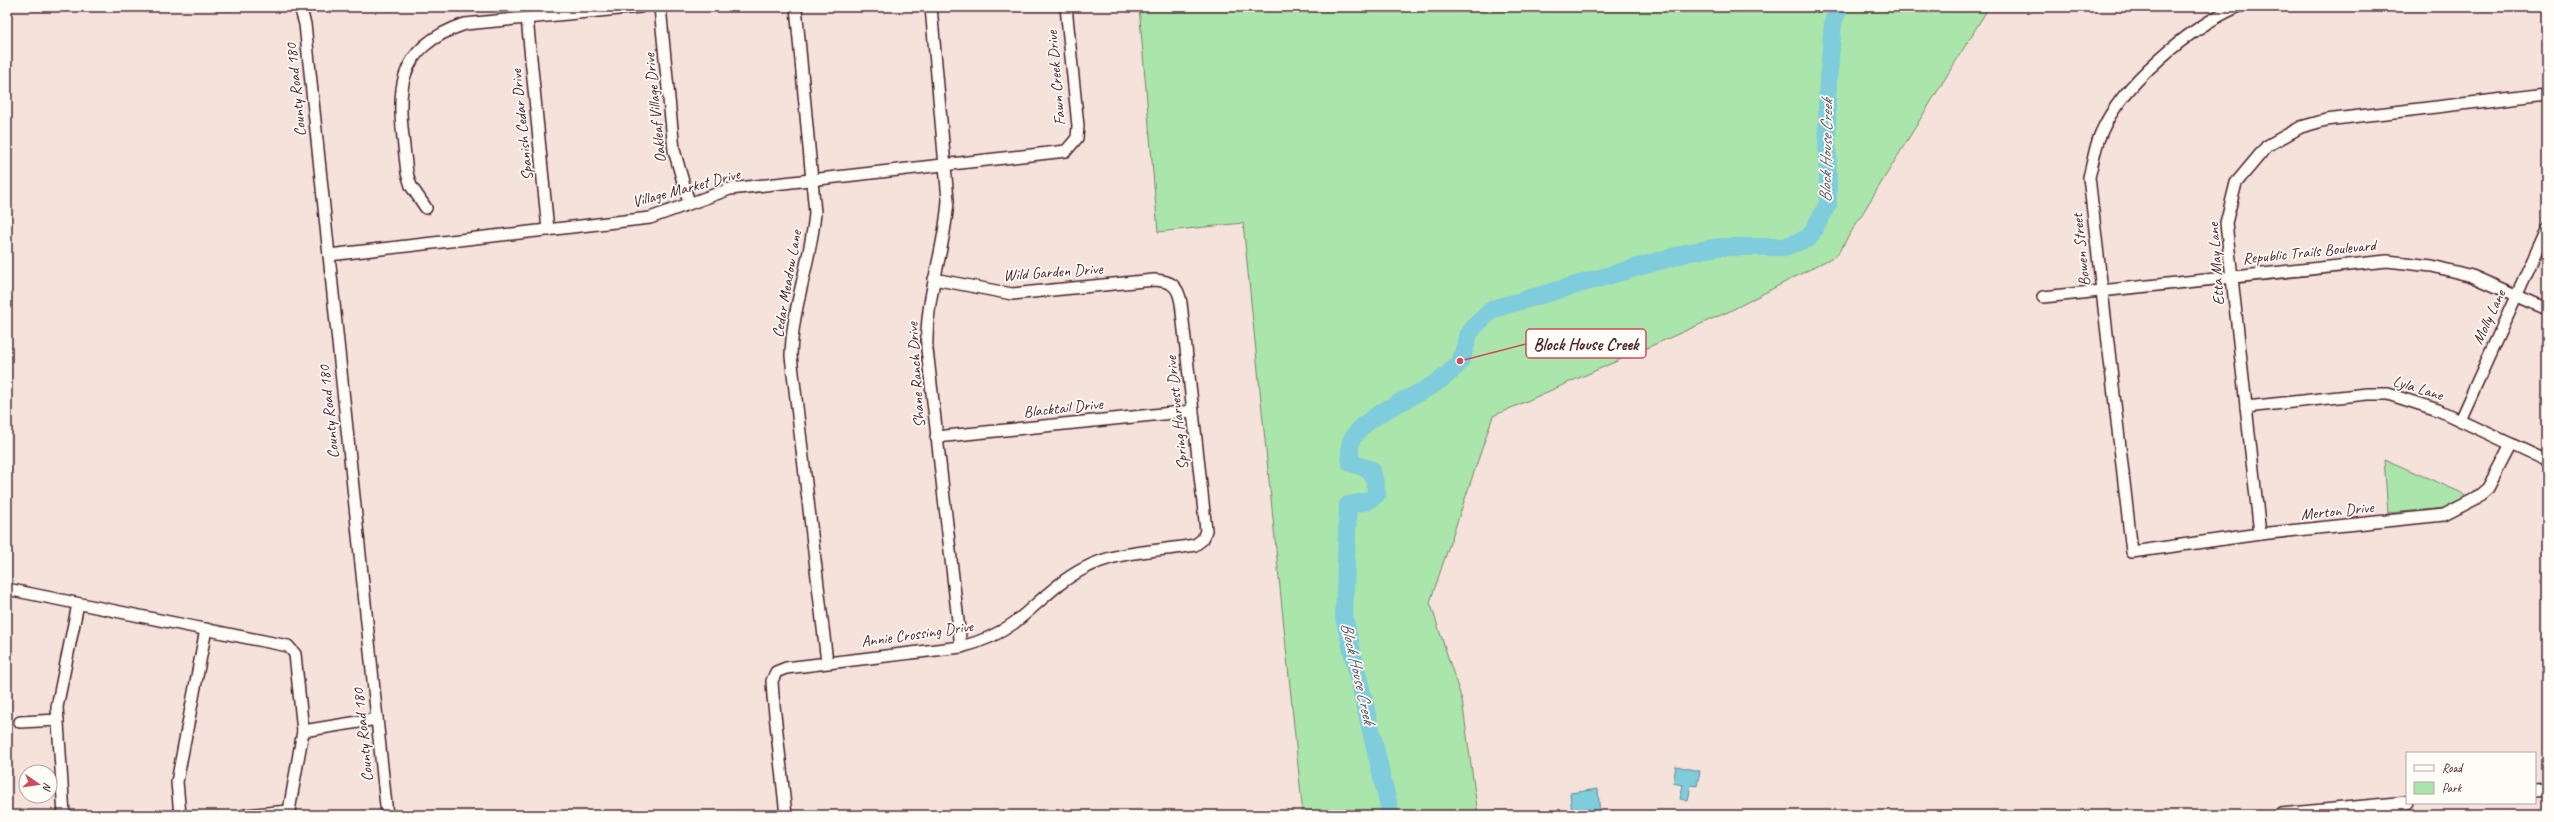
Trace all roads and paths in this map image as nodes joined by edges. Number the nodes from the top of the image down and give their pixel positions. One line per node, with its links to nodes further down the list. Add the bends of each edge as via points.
1 (300, 7): 17 (street, County Road 180, via 305,24)
2 (640, 7): 8 (street)
3 (660, 7): 13 (street, Oakleaf Village Drive, via 674,150)
4 (796, 7): 12 (street, Cedar Meadow Lane)
5 (931, 7): 11 (street, Shane Ranch Drive)
6 (1066, 7): 10 (street, Fawn Creek Drive, via 1078,126 1077,138)
7 (2237, 7): 21 (street, Bowen Street, via 2220,14 2164,56 2122,96 2100,133 2089,177)
8 (527, 18): 14 (street, via 465,24 449,29 432,39 416,54 406,69 400,87 400,104 407,173 411,186); 16 (street, Spanish Cedar Drive)
9 (2547, 94): 18 (street, Etta May Lane, via 2326,120 2301,127 2267,146 2236,183 2226,223)
10 (1073, 145): 11 (street, Village Market Drive, via 1066,151 1054,154)
11 (946, 166): 12 (street, Village Market Drive); 19 (street, Shane Ranch Drive, via 947,218)
12 (812, 180): 13 (street, Village Market Drive, via 730,190); 38 (street, Cedar Meadow Lane, via 815,212 813,238 792,336 792,356)
13 (689, 203): 16 (street, Village Market Drive, via 650,218)
14 (426, 208)
15 (2547, 228): 23 (street, Molly Lane)
16 (548, 230): 17 (street, Village Market Drive)
17 (329, 255): 40 (street, County Road 180)
18 (2230, 277): 21 (street, Republic Trails Boulevard); 23 (street, Republic Trails Boulevard, via 2387,261 2432,266 2472,276); 25 (street, Etta May Lane)
19 (934, 279): 20 (street, Wild Garden Drive, via 1012,294 1154,280); 28 (street, Shane Ranch Drive, via 926,326)
20 (1175, 285): 26 (street, Spring Harvest Drive, via 1180,292)
21 (2101, 291): 22 (street, Republic Trails Boulevard); 33 (street, Bowen Street)
22 (2043, 296)
23 (2517, 296): 24 (street, Republic Trails Boulevard); 27 (street, Molly Lane)
24 (2547, 309)
25 (2246, 407): 27 (street, Lyla Lane, via 2388,394 2412,400); 31 (street, Etta May Lane)
26 (1192, 411): 28 (street, Blacktail Drive); 32 (street, Spring Harvest Drive, via 1206,520)
27 (2460, 420): 29 (street, Lyla Lane)
28 (936, 437): 37 (street, Shane Ranch Drive)
29 (2511, 444): 30 (street, Lyla Lane); 31 (street, Merton Drive, via 2488,488 2475,499 2444,515)
30 (2547, 461)
31 (2260, 534): 33 (street, Merton Drive)
32 (1203, 539): 37 (street, Annie Crossing Drive, via 1195,545 1126,553 1106,558 1062,582 998,634)
33 (2132, 552)
34 (7, 589): 35 (street)
35 (78, 604): 36 (street); 39 (street, via 57,707)
36 (206, 630): 42 (street, via 288,646 295,654); 47 (street, via 177,782)
37 (961, 647): 38 (street, Annie Crossing Drive)
38 (827, 662): 50 (street, Annie Crossing Drive, via 786,668 776,672 772,682)
39 (58, 720): 41 (street); 46 (street)
40 (377, 720): 42 (street); 49 (street, County Road 180)
41 (20, 722)
42 (303, 731): 48 (street, via 289,811)
43 (2547, 789): 44 (main road)
44 (2536, 790)
45 (2406, 803): 51 (main road)
46 (64, 815)
47 (180, 815)
48 (245, 815)
49 (387, 815)
50 (786, 815)
51 (2281, 815)

